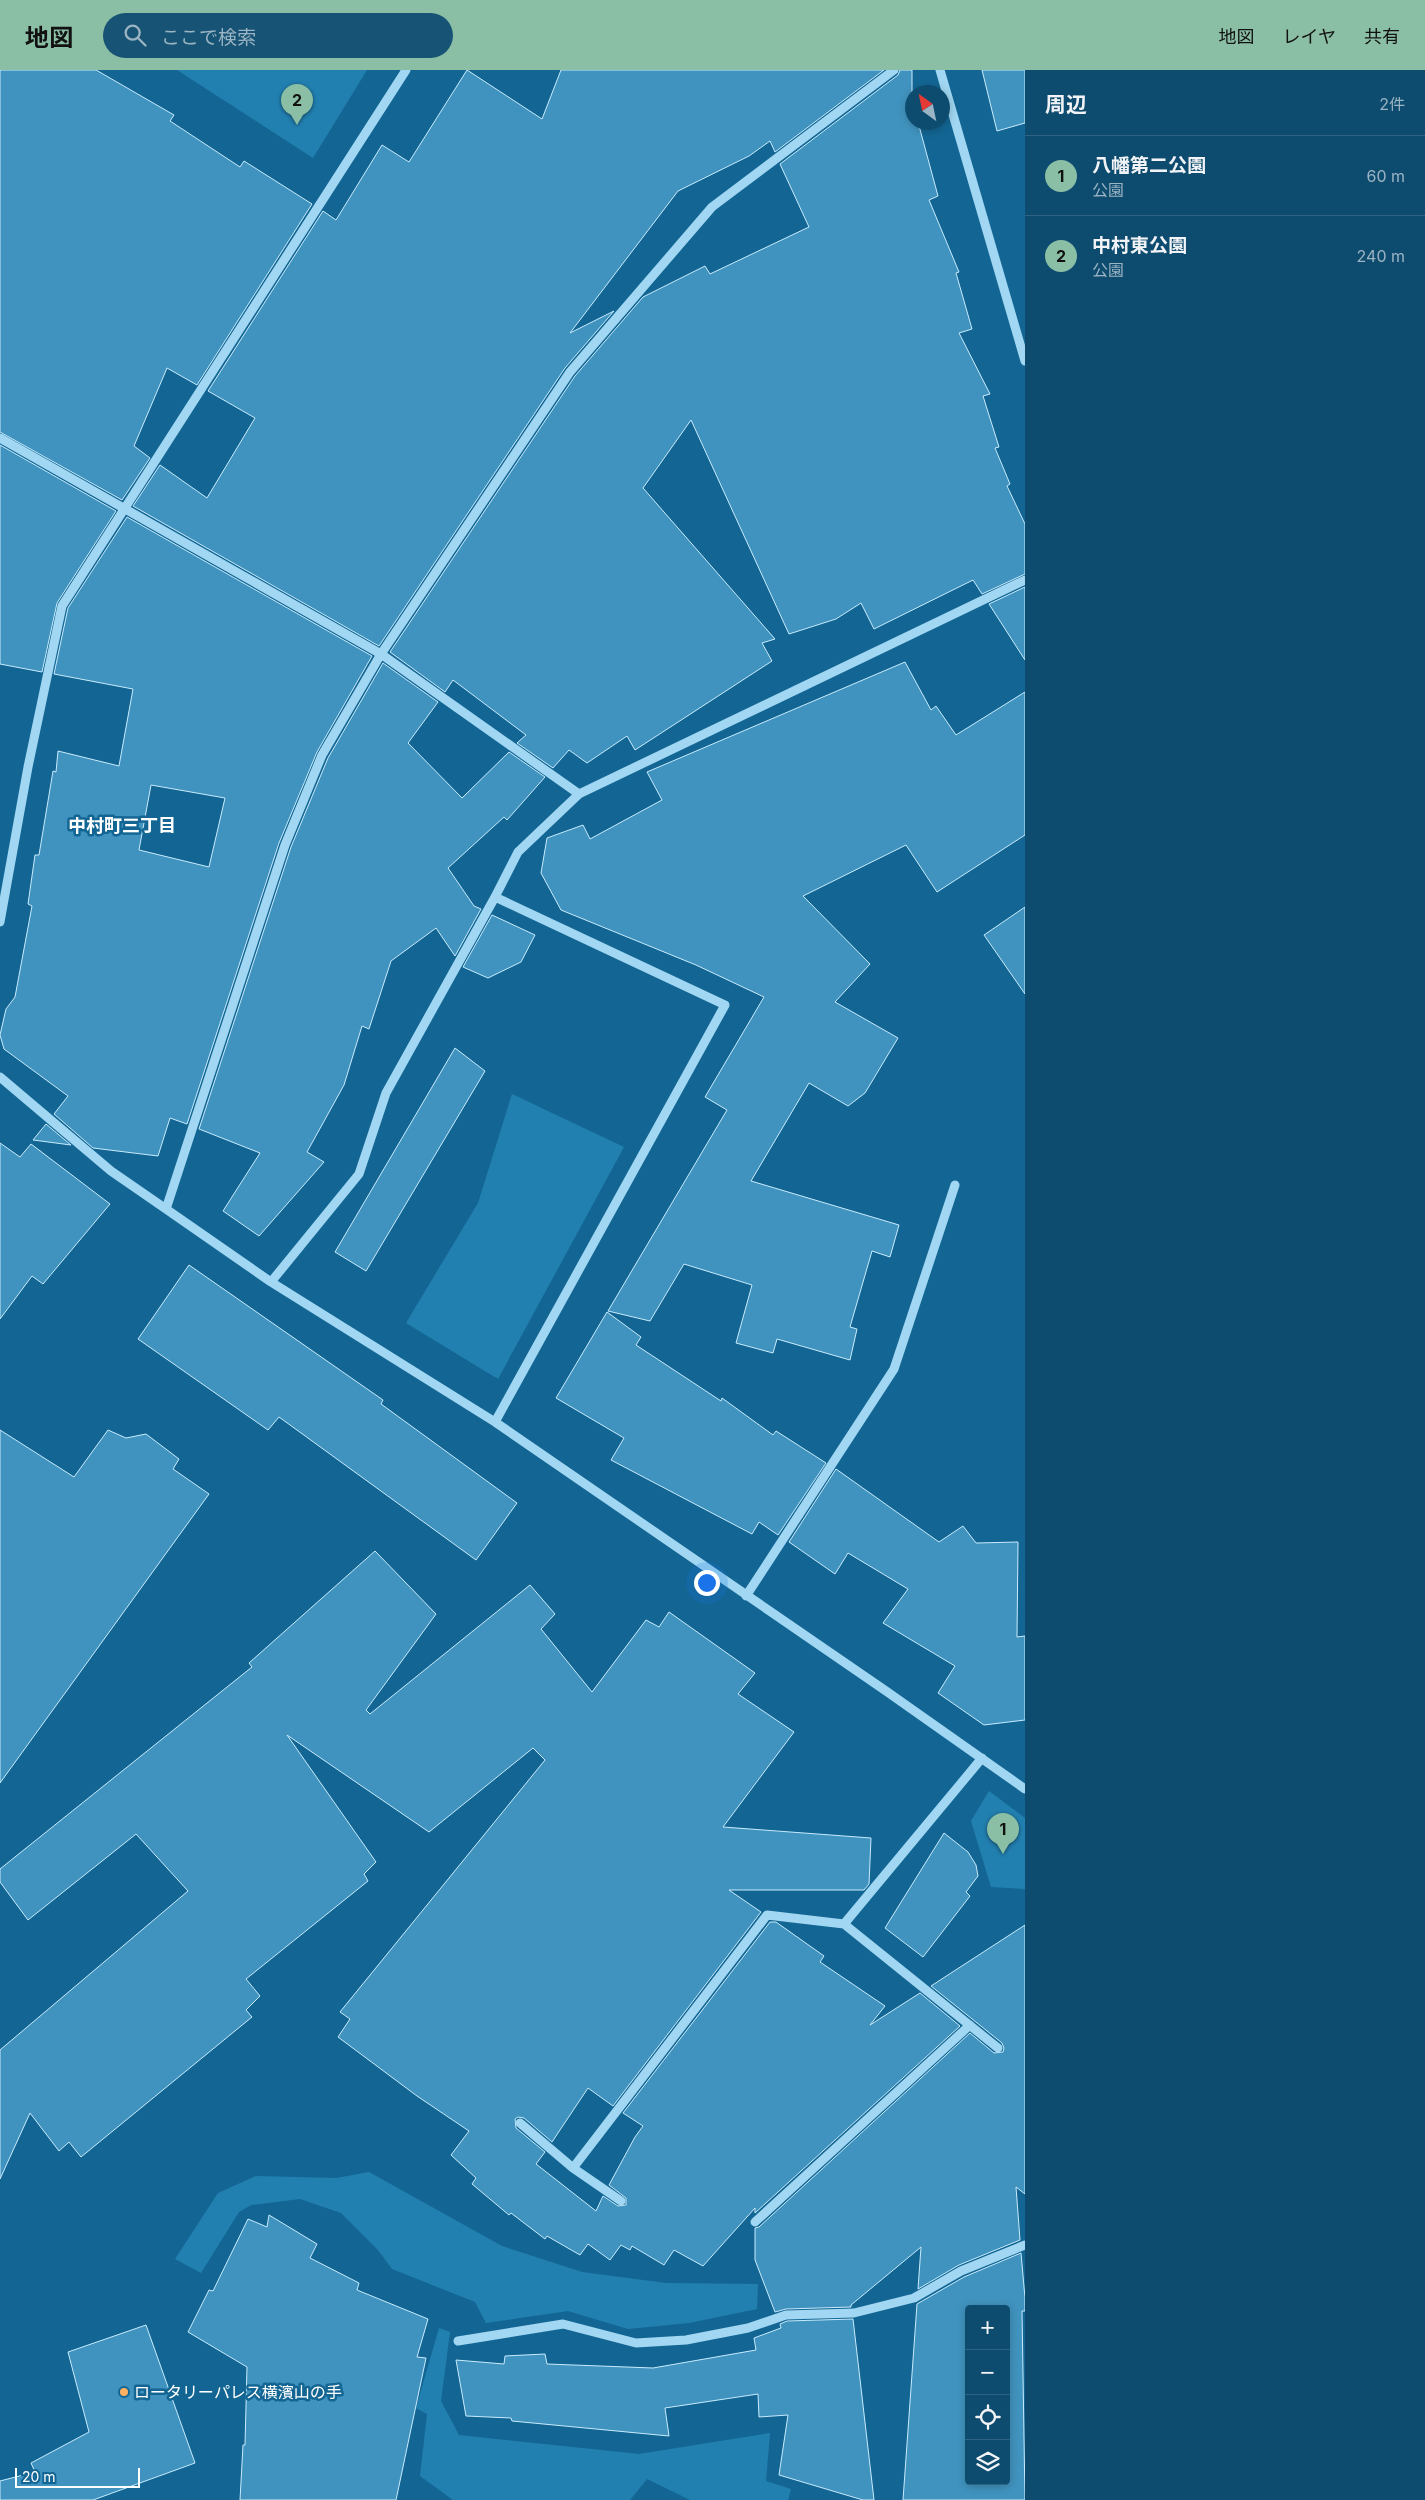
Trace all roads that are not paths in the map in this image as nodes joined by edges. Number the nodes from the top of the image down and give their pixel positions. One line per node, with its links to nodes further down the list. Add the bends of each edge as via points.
1 (406, 70): 6 (street)
2 (894, 70): 8 (street, via 712,207 570,372)
3 (940, 70): 4 (street)
4 (1025, 362)
5 (0, 438): 6 (street)
6 (126, 508): 8 (street); 11 (street, via 62,606)
7 (1025, 580): 9 (street)
8 (381, 654): 9 (street); 14 (street, via 322,755 285,845)
9 (579, 794): 10 (street, via 518,852)
10 (495, 898): 15 (street, via 386,1093 359,1174); 16 (street, via 725,1005)
11 (0, 922)
12 (0, 1077): 14 (street, via 111,1171)
13 (955, 1185): 17 (street, via 894,1369)
14 (166, 1209): 15 (street)
15 (271, 1282): 16 (street)
16 (495, 1422): 17 (street)
17 (746, 1596): 18 (street)
18 (982, 1758): 19 (street); 20 (street)
19 (1025, 1789)
20 (844, 1924): 21 (street); 24 (street, via 767,1915)
21 (970, 2025): 22 (street); 26 (street)
22 (998, 2048)
23 (520, 2123): 24 (street)
24 (573, 2168): 25 (street)
25 (621, 2201)
26 (755, 2222)
27 (1025, 2245): 28 (street, via 961,2271 914,2298 854,2313 786,2315 748,2328 686,2340 636,2343 563,2324)
28 (458, 2341)

